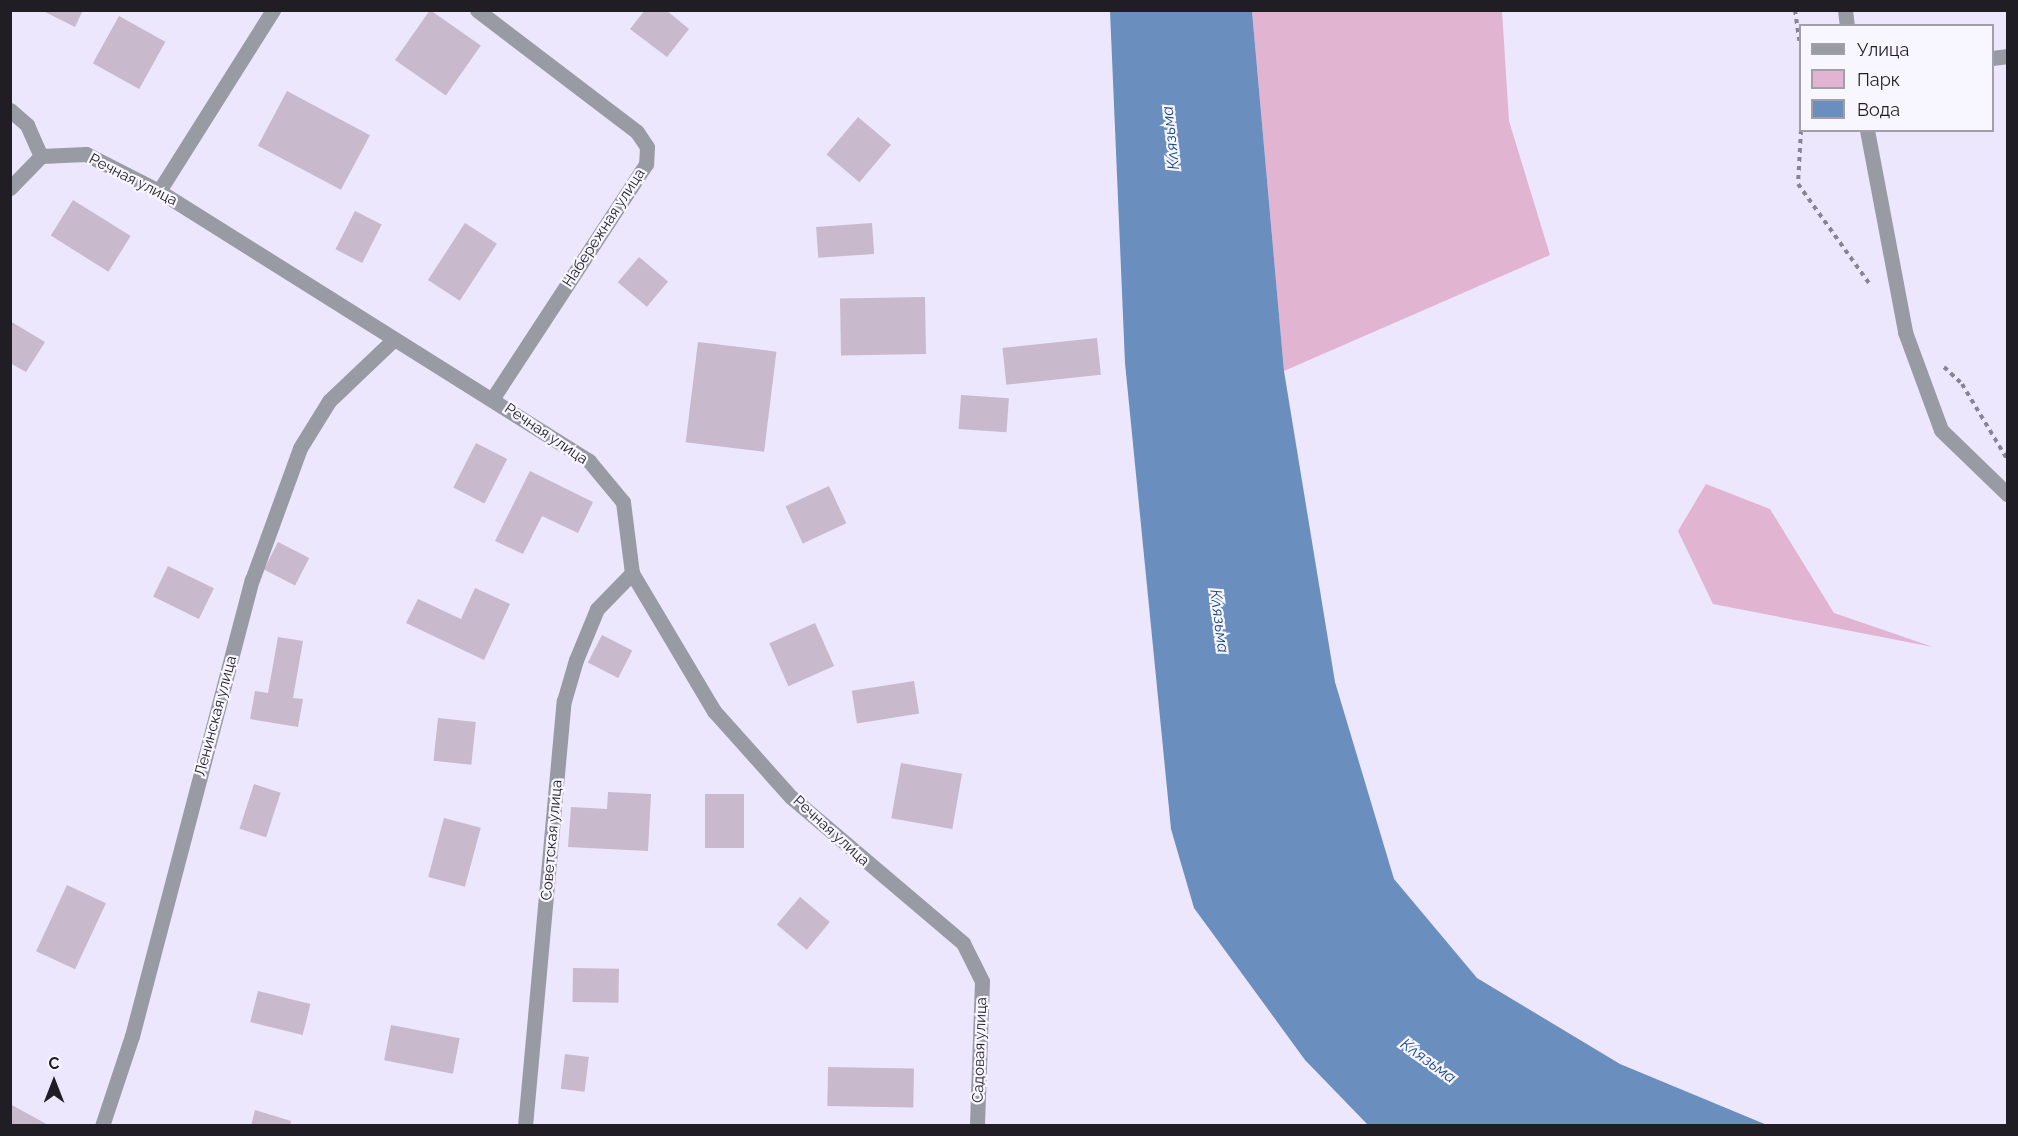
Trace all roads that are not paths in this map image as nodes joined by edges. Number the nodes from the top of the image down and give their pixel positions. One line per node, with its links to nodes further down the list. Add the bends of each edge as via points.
1 (273, 10): 7 (street)
2 (477, 10): 9 (street, Набережная улица, via 637,132 647,147 646,164)
3 (10, 110): 5 (street, via 27,124)
4 (1867, 132): 10 (street, via 1905,332 1941,430)
5 (41, 156): 6 (street); 7 (street, Речная улица, via 86,154)
6 (10, 188)
7 (159, 191): 8 (street, Речная улица)
8 (393, 340): 9 (street, Речная улица); 13 (street, Ленинская улица, via 329,401 300,448 252,580 132,1036)
9 (493, 398): 11 (street, Речная улица, via 589,461 623,502)
10 (2007, 495)
11 (632, 573): 12 (street, Речная улица, via 714,711 776,779 915,905); 14 (street, Советская улица, via 597,609 564,701)
12 (963, 943): 15 (street, Садовая улица, via 982,981)
13 (102, 1125)
14 (525, 1125)
15 (977, 1125)

